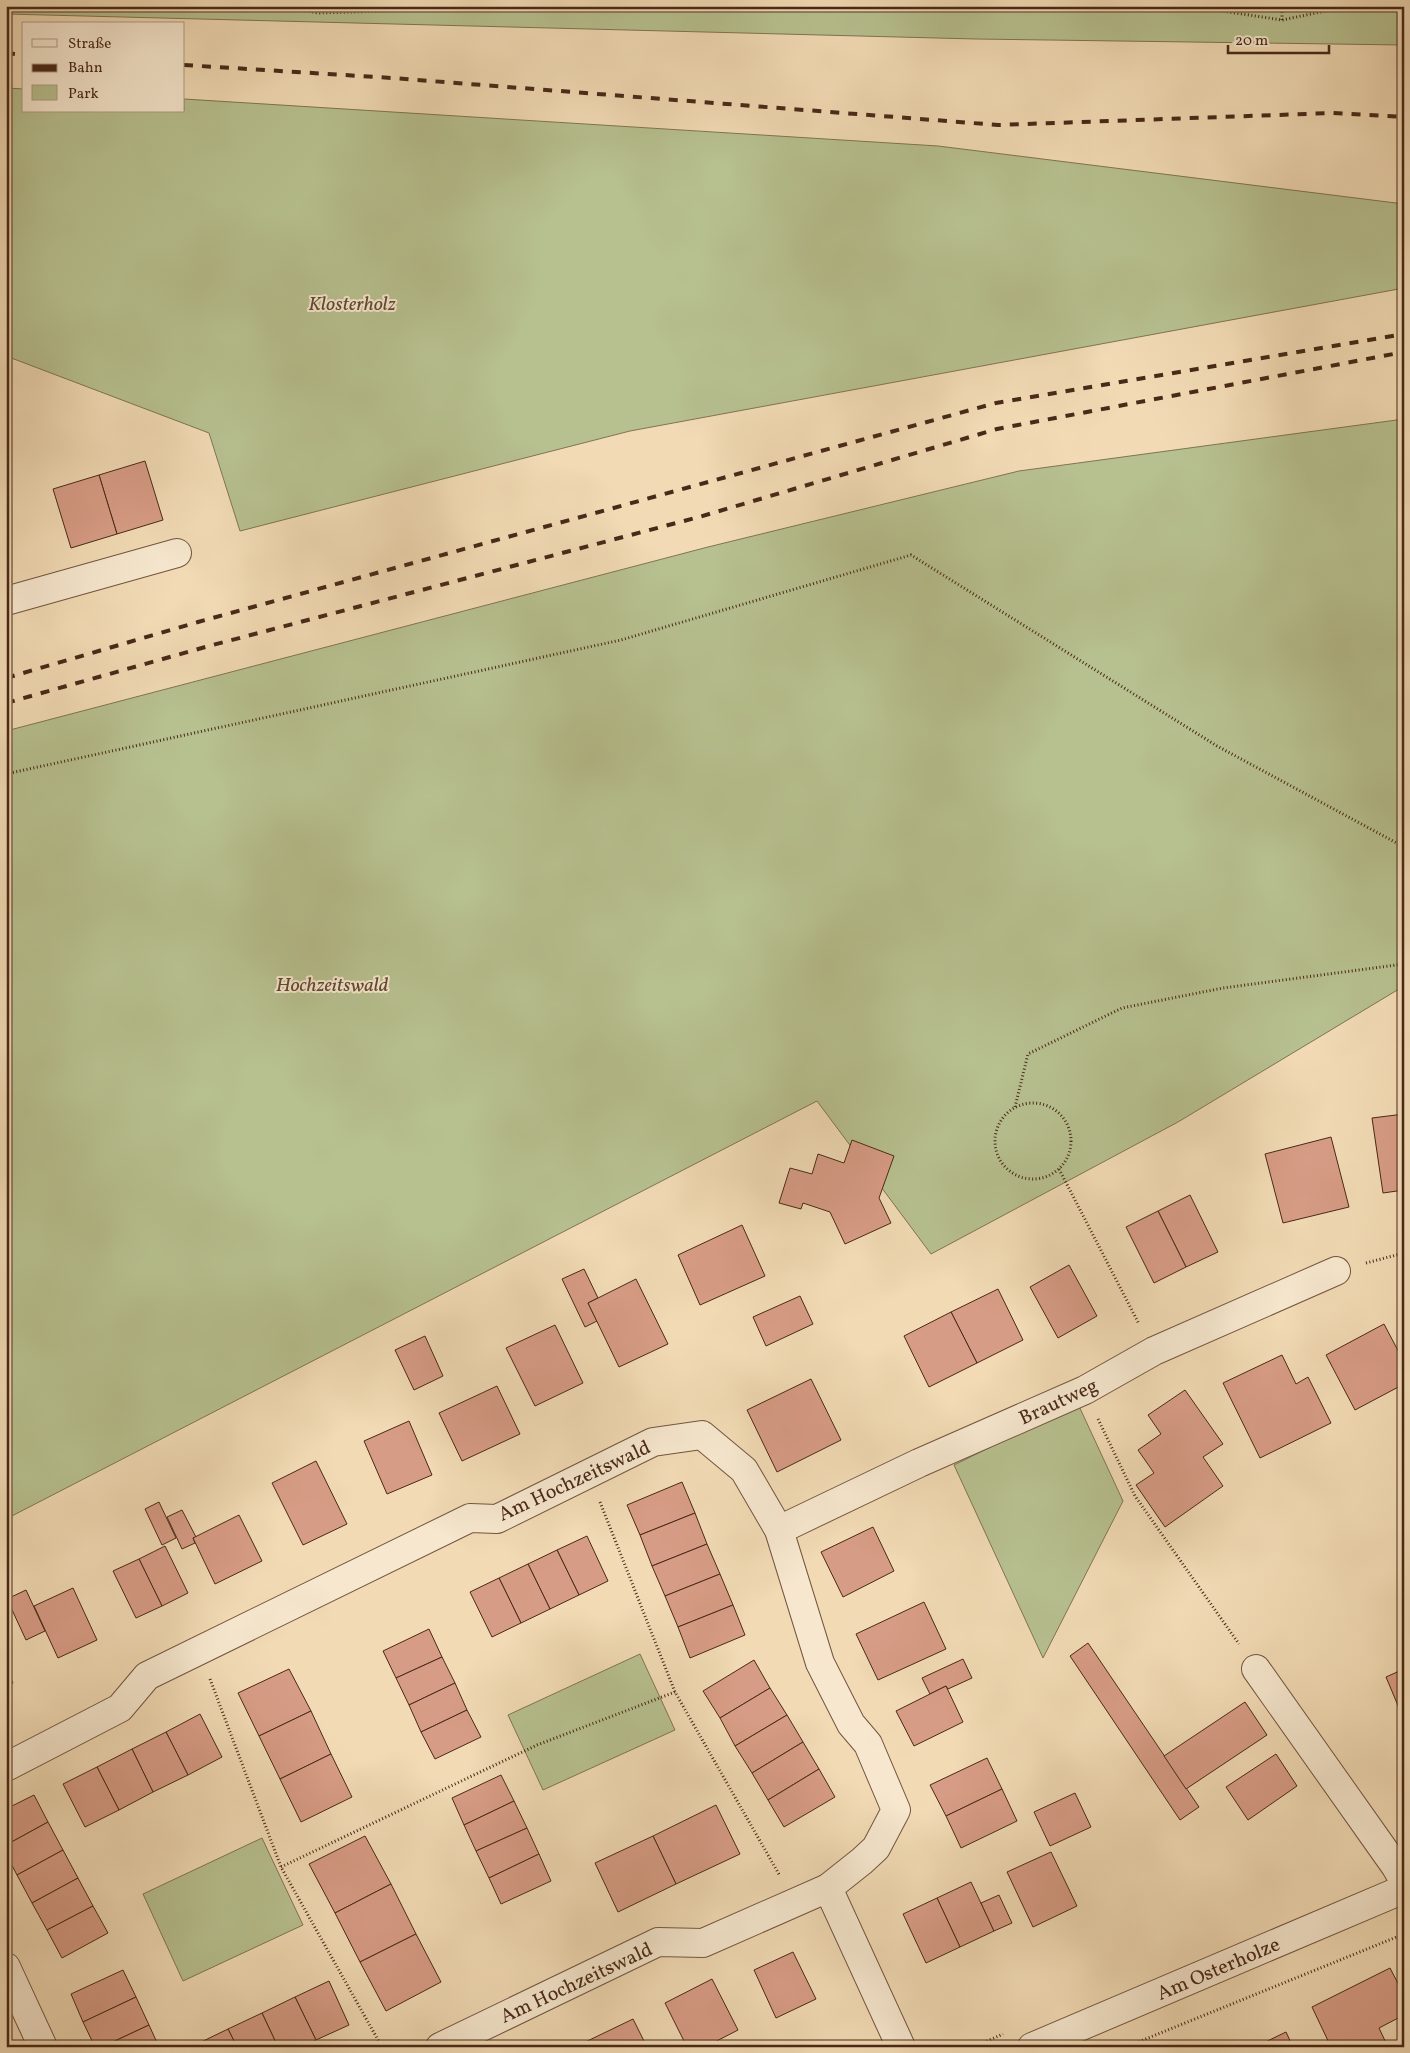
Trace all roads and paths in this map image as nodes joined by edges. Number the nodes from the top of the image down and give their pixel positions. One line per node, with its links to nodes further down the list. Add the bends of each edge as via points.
1 (285, 6): 2 (path, via 318,13)
2 (546, 6)
3 (1189, 6): 6 (path)
4 (1282, 6): 6 (path)
5 (1350, 6): 6 (path)
6 (1282, 20)
7 (176, 552): 8 (street)
8 (6, 601)
9 (6, 774): 10 (path, via 621,640 911,555 1217,746)
10 (1404, 847)
11 (1404, 964): 12 (path, via 1223,988 1122,1008 1028,1054)
12 (1014, 1107): 13 (path, via 1041,1103 1061,1115 1071,1139 1069,1153); 13 (path, via 997,1127 996,1153 1001,1162 1022,1178 1041,1178)
13 (1059, 1169): 16 (path)
14 (1404, 1252): 15 (path)
15 (1336, 1271): 16 (street, Brautweg)
16 (1154, 1351): 17 (street, Brautweg)
17 (1085, 1390): 19 (street, Brautweg, via 919,1463); 21 (path, via 1134,1496)
18 (589, 1474): 19 (street, Am Hochzeitswald, via 653,1442 702,1435 744,1470); 20 (street, Am Hochzeitswald, via 497,1518 470,1518); 22 (path)
19 (779, 1530): 26 (street, Am Hochzeitswald, via 820,1663 851,1724 868,1744 896,1810 876,1848)
20 (200, 1650): 23 (street, Am Hochzeitswald, via 147,1676 120,1708); 24 (path)
21 (1256, 1669): 25 (street)
22 (675, 1692): 24 (path, via 537,1745); 28 (path)
23 (6, 1767)
24 (281, 1867): 32 (path)
25 (1404, 1880)
26 (828, 1888): 28 (street, Am Hochzeitswald); 34 (street)
27 (1404, 1889): 35 (street, Am Osterholze)
28 (795, 1902): 33 (street, Am Hochzeitswald, via 703,1943 658,1942)
29 (1404, 1934): 36 (path)
30 (6, 1967): 31 (street)
31 (43, 2047)
32 (382, 2047)
33 (440, 2047)
34 (901, 2047)
35 (1032, 2047)
36 (1126, 2047)

